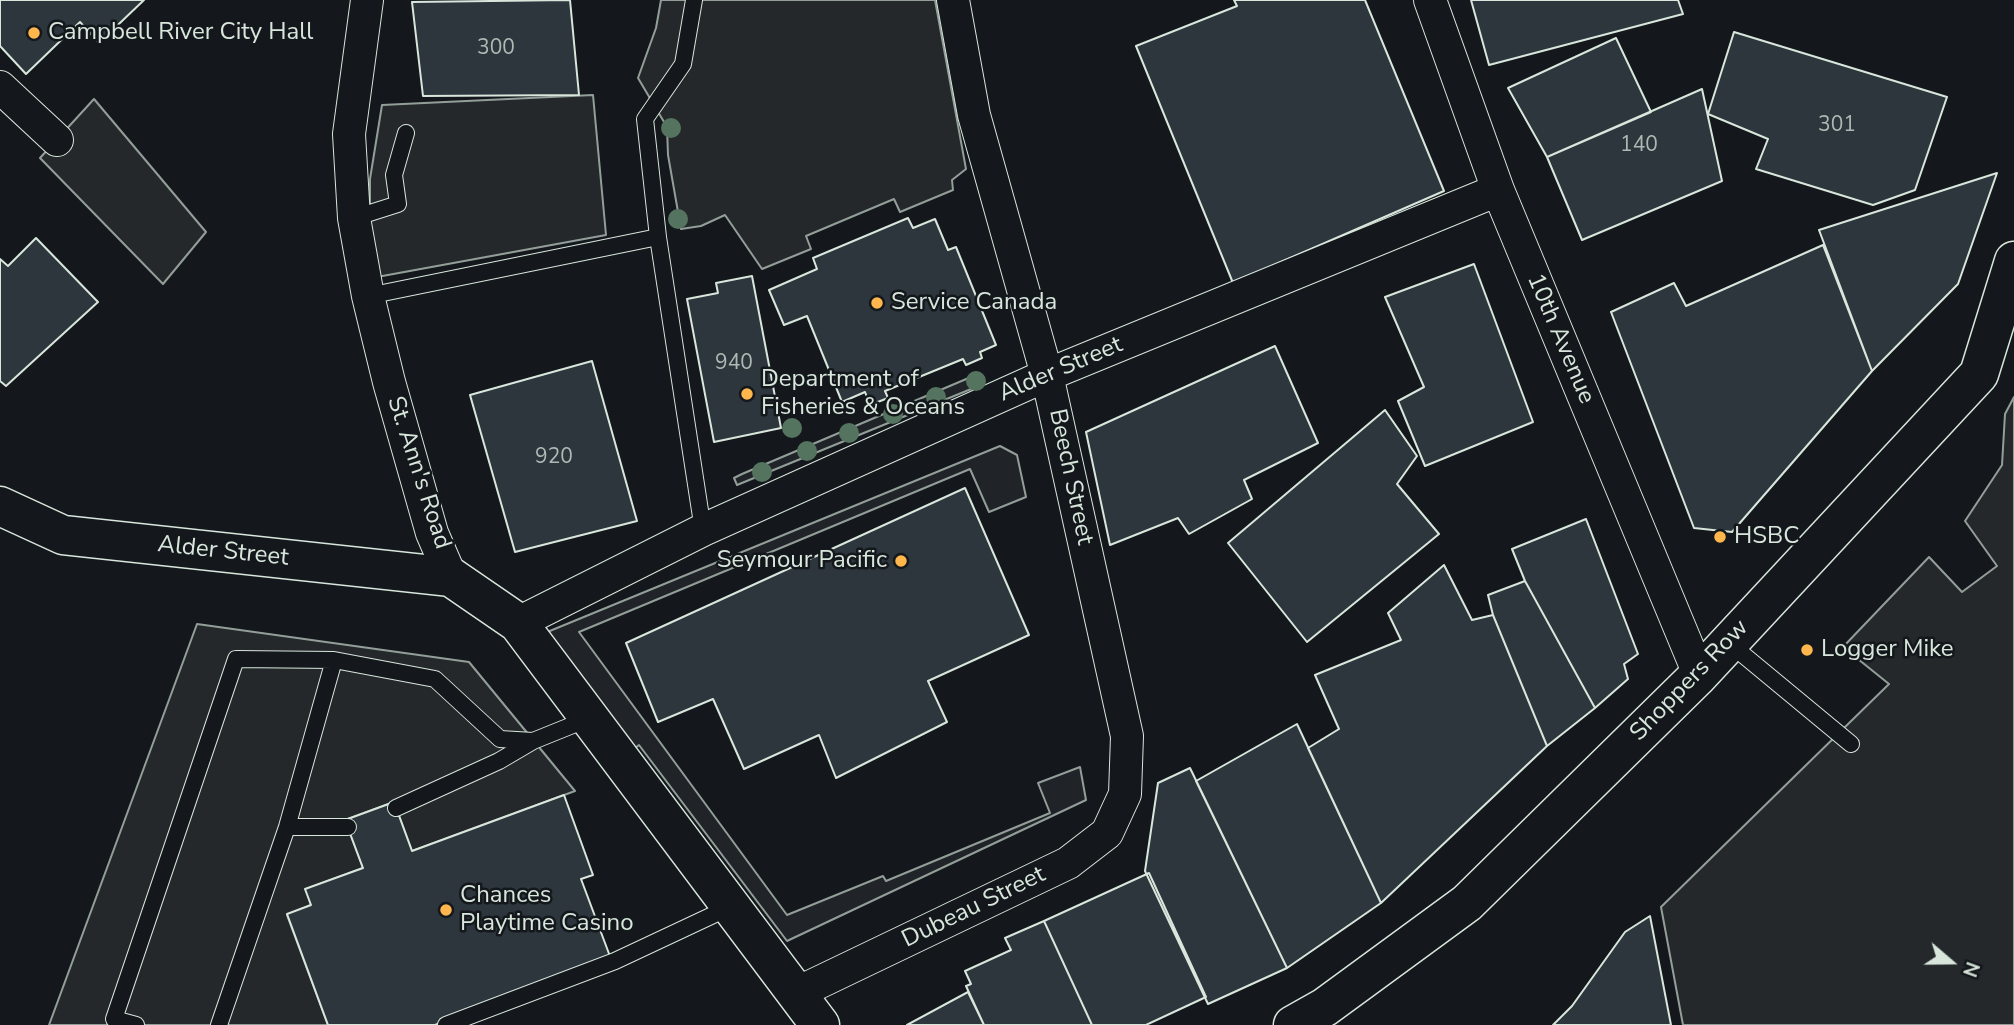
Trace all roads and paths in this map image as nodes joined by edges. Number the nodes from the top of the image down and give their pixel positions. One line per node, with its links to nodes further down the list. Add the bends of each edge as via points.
1 (367, 0): 9 (street, St. Ann's Road, via 349,134)
2 (694, 0): 10 (lane, via 683,64 645,120)
3 (953, 0): 13 (street, Beech Street, via 974,115)
4 (1430, 0): 8 (street, 10th Avenue)
5 (0, 87): 7 (street)
6 (406, 132): 9 (lane, via 394,176 398,204)
7 (57, 140)
8 (1498, 190): 13 (street, Alder Street); 20 (street, 10th Avenue)
9 (354, 218): 12 (street, St. Ann's Road)
10 (658, 237): 12 (lane); 15 (lane)
11 (2013, 272): 18 (street, Shoppers Row, via 1979,374)
12 (368, 296): 16 (street, St. Ann's Road, via 432,533)
13 (1047, 375): 15 (street, Alder Street); 24 (street, Beech Street, via 1127,736)
14 (0, 506): 16 (street, Alder Street, via 63,535)
15 (703, 530): 17 (street, Alder Street)
16 (451, 577): 17 (street, St. Ann's Road)
17 (518, 623): 21 (street, St. Ann's Road)
18 (1728, 643): 20 (street, Shoppers Row); 23 (lane)
19 (334, 660): 22 (lane, via 435,679 500,739); 26 (lane); 30 (lane, via 236,659 114,1019)
20 (1699, 674): 34 (street, Shoppers Row, via 1467,903 1325,1007)
21 (590, 718): 22 (lane); 28 (street, St. Ann's Road)
22 (533, 741): 25 (lane)
23 (1851, 744)
24 (1125, 794): 29 (street, Dubeau Street, via 1107,833 1068,863)
25 (396, 808)
26 (286, 827): 27 (lane); 31 (lane)
27 (348, 827)
28 (730, 907): 29 (street, St. Ann's Road); 32 (lane, via 615,961)
29 (797, 993): 33 (street, St. Ann's Road)
30 (136, 1025)
31 (219, 1025)
32 (446, 1025)
33 (820, 1025)
34 (1293, 1025)

